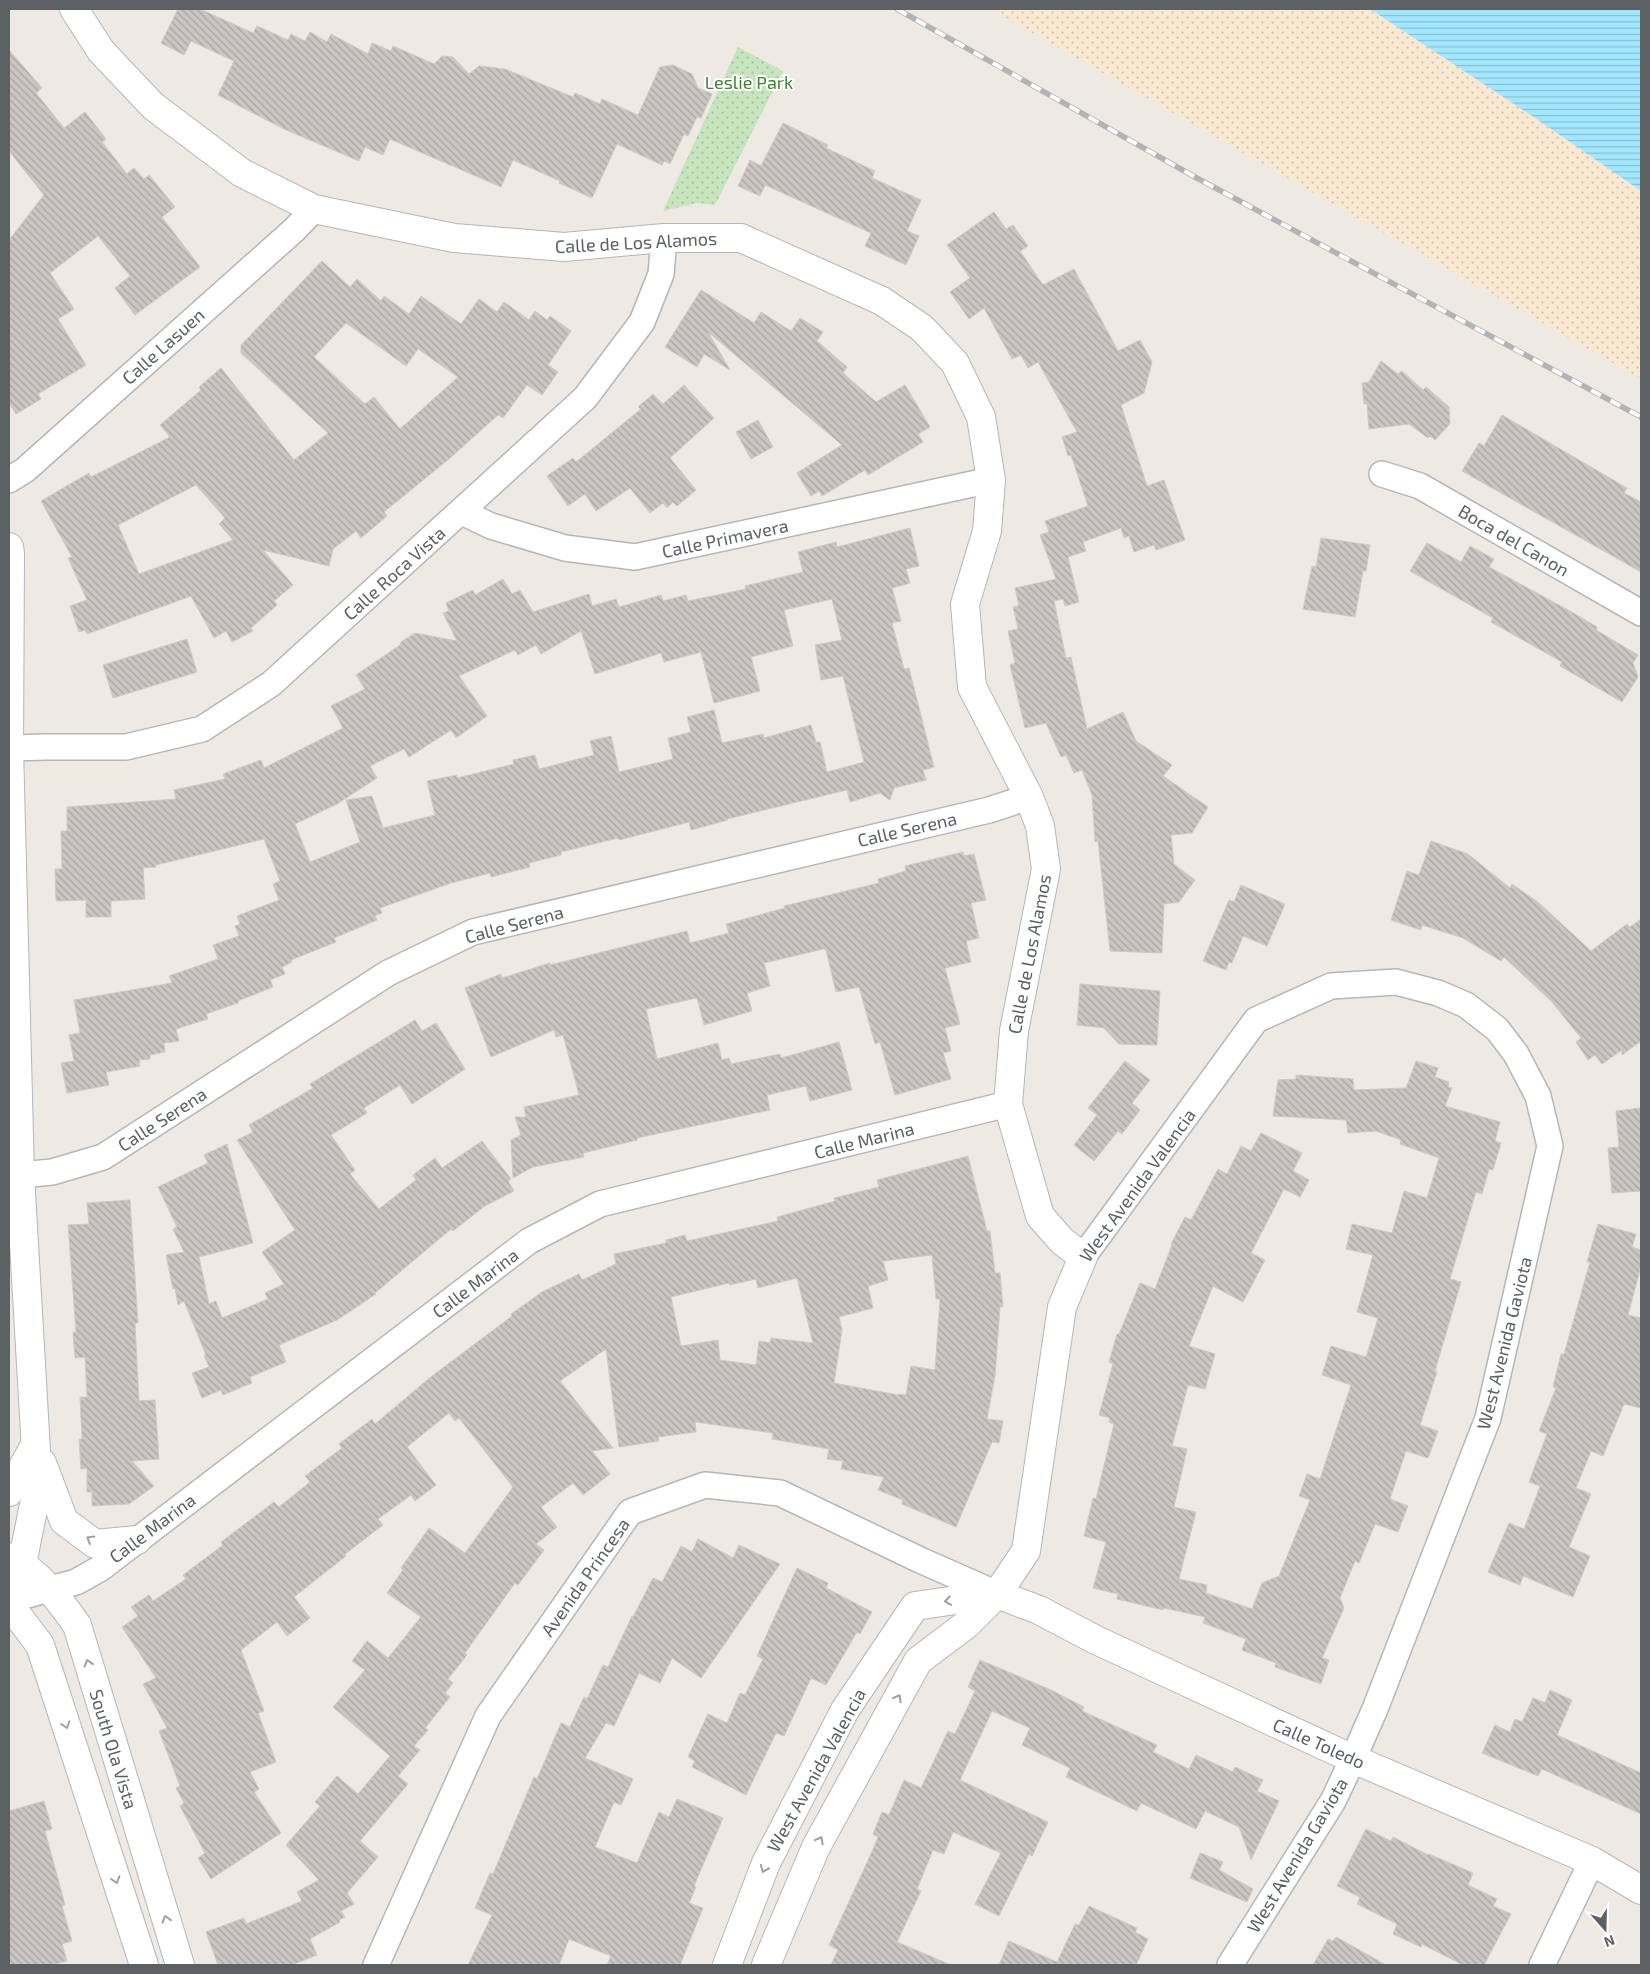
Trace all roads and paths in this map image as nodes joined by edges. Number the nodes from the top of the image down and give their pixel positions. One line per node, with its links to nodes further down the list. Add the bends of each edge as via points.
1 (74, 9): 2 (street, Calle de Los Alamos, via 101,51 153,106 242,173)
2 (314, 209): 3 (street, Calle de Los Alamos, via 454,238 564,247); 5 (street, Calle Lasuen, via 32,463)
3 (664, 238): 6 (street, Calle de Los Alamos, via 742,238 882,301 922,328 955,363 981,418); 7 (street, Calle Roca Vista, via 660,274 642,322 585,398)
4 (1382, 474): 9 (street, Boca del Canon, via 1420,486)
5 (9, 480)
6 (991, 480): 7 (street, Calle Primavera, via 635,557 566,548 491,526); 11 (street, Calle de Los Alamos, via 987,531 966,604 972,687)
7 (462, 512): 10 (street, Calle Roca Vista, via 271,684 202,729 126,747)
8 (9, 547): 10 (street)
9 (1641, 613)
10 (9, 748): 14 (street)
11 (1029, 797): 13 (street, Calle de Los Alamos, via 1040,826 1046,869 1014,1032); 14 (street, Calle Serena, via 989,810 473,932 388,973 103,1157 52,1172)
12 (1256, 1020): 15 (street, West Avenida Valencia); 24 (street, West Avenida Gaviota, via 1331,986 1396,982 1438,993 1466,1005 1497,1029 1516,1054 1538,1096 1550,1146 1488,1418)
13 (1008, 1104): 15 (street, Calle de Los Alamos, via 1040,1216 1062,1241); 18 (street, Calle Marina, via 600,1204 529,1241)
14 (20, 1175): 16 (street)
15 (1083, 1257): 21 (street, West Avenida Valencia, via 1062,1307 1026,1551)
16 (35, 1445): 17 (street); 18 (street, one-way to 16, via 95,1544 64,1521); 19 (street, via 38,1485)
17 (9, 1492)
18 (137, 1540): 20 (street, Calle Marina, via 101,1568 76,1582)
19 (15, 1561): 20 (street, South Ola Vista); 22 (street)
20 (51, 1589): 23 (street, Calle Marina); 28 (street, South Ola Vista, one-way to 20, via 77,1625)
21 (996, 1594): 24 (street, Calle Toledo, via 1038,1610); 29 (street, Avenida Princesa, via 780,1493 704,1485 630,1512 488,1716); 30 (street, West Avenida Valencia, one-way to 30, via 915,1606 841,1718 766,1864); 31 (street, West Avenida Valencia, one-way to 21, via 816,1847 918,1661 966,1624)
22 (9, 1595)
23 (9, 1602): 27 (street, one-way to 27, via 40,1645)
24 (1353, 1759): 25 (street, Calle Toledo); 32 (street, West Avenida Gaviota, via 1333,1801)
25 (1592, 1861): 26 (street, Calle Toledo); 33 (street)
26 (1641, 1890)
27 (144, 1965)
28 (180, 1965)
29 (376, 1965)
30 (727, 1965)
31 (766, 1965)
32 (1230, 1965)
33 (1542, 1965)

